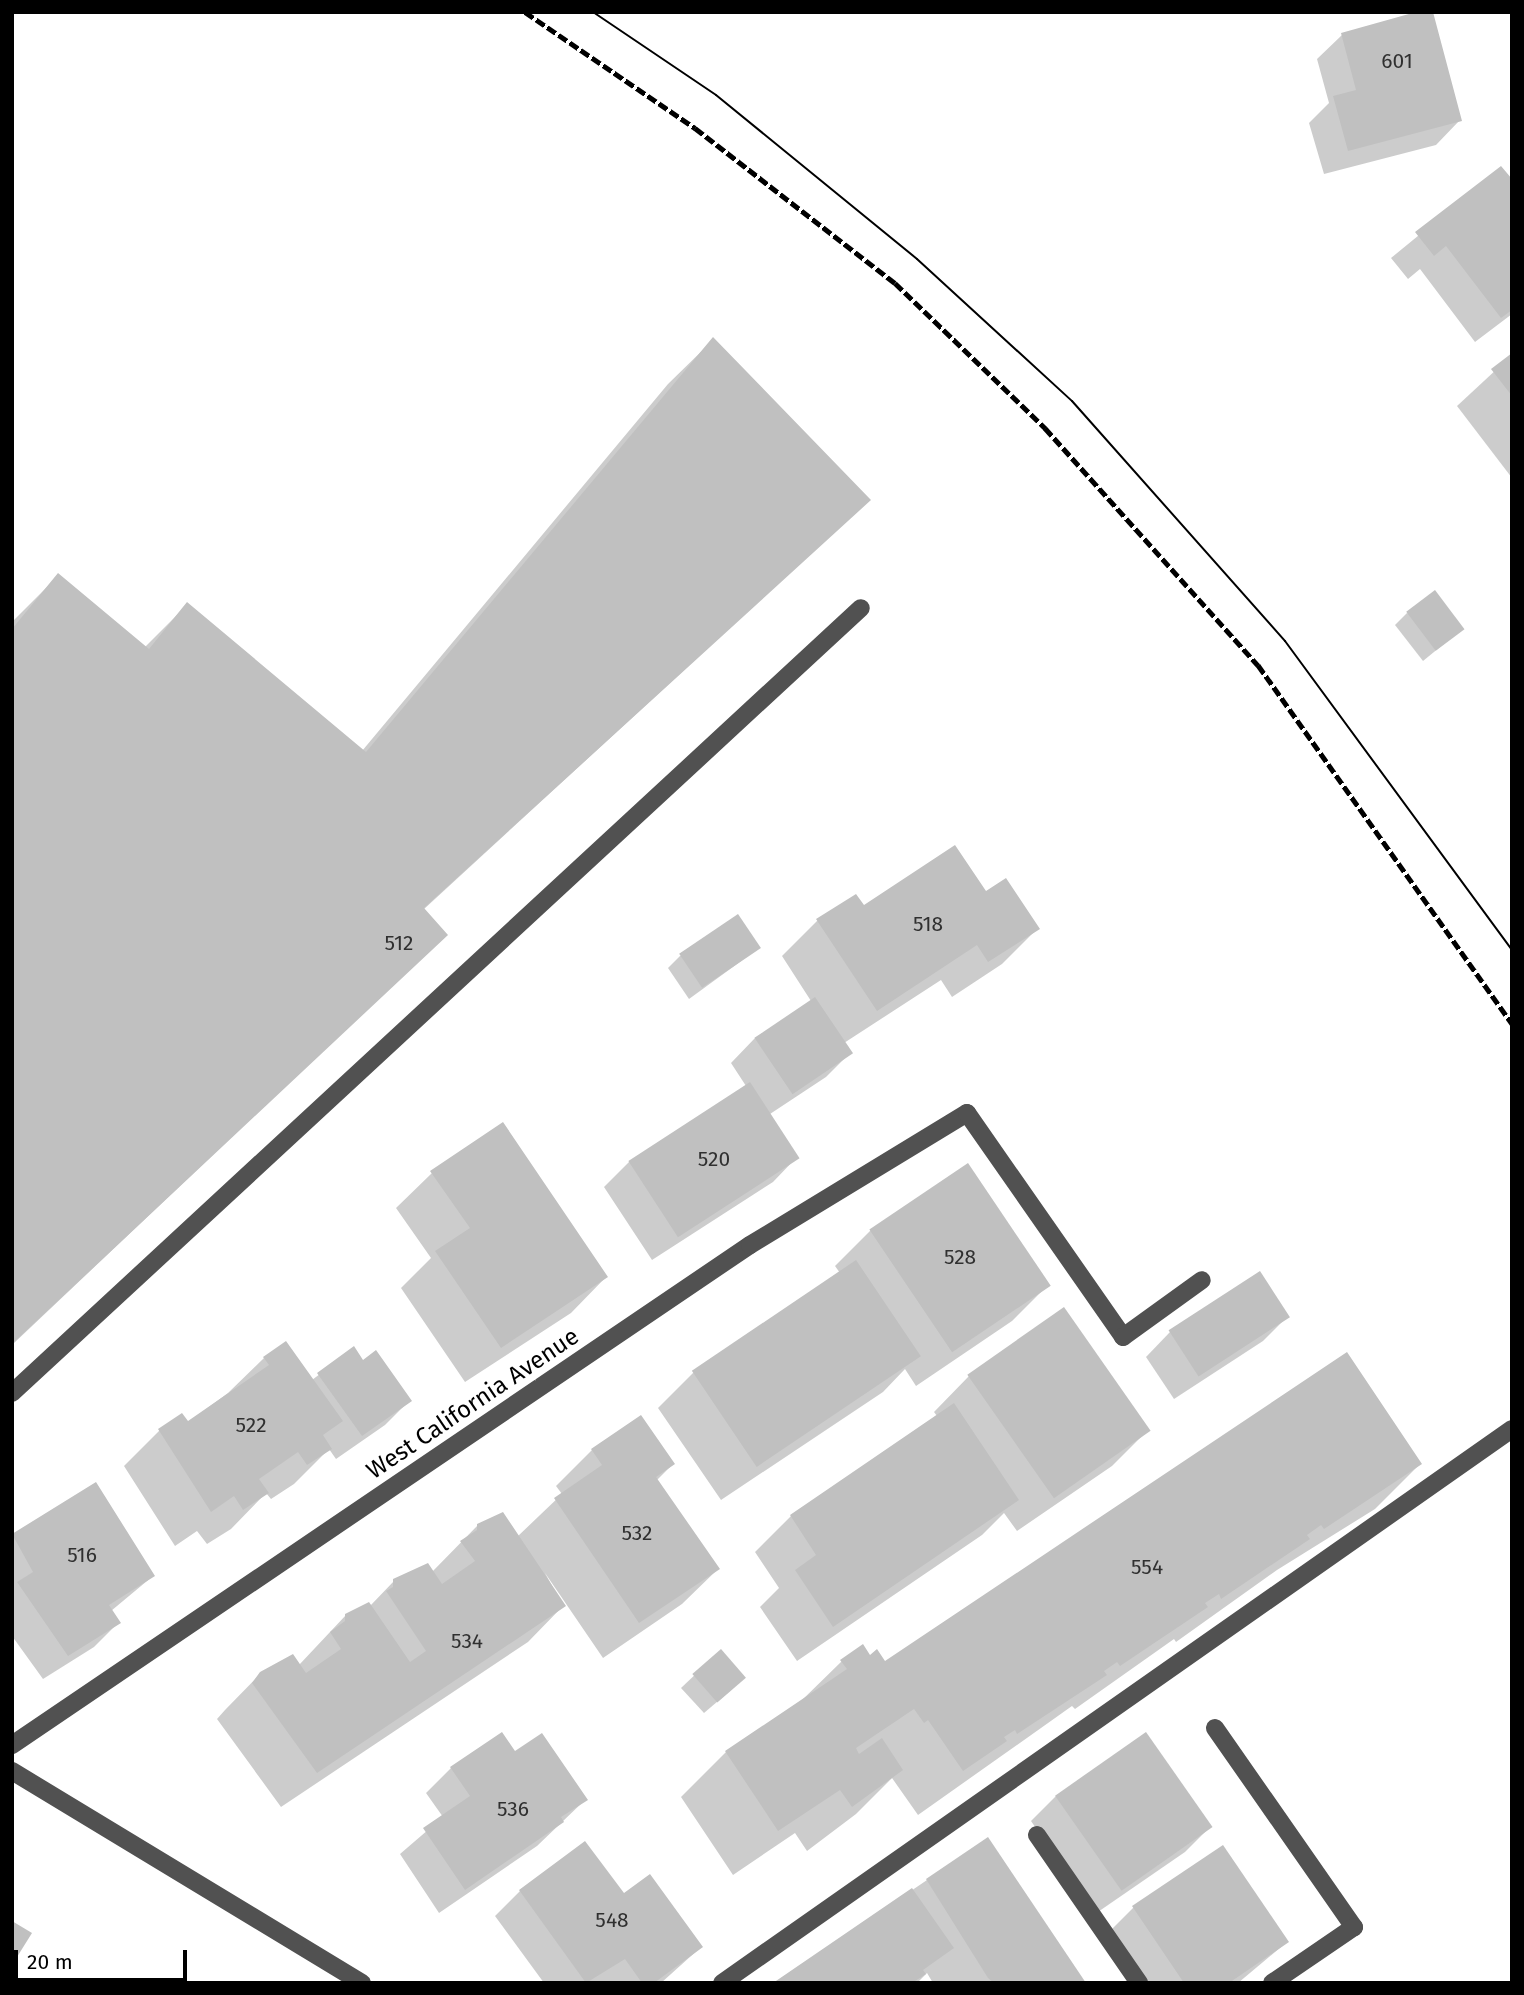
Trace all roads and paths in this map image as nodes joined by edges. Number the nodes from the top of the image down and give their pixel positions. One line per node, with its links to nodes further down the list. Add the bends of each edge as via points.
1 (861, 608): 3 (street)
2 (1202, 1280): 6 (street, West California Avenue, via 1123,1337 967,1113 750,1245)
3 (12, 1393)
4 (1512, 1429): 10 (street)
5 (1215, 1728): 12 (street, via 1354,1927)
6 (12, 1745)
7 (12, 1771): 9 (street)
8 (1037, 1835): 11 (street)
9 (362, 1983)
10 (722, 1983)
11 (1139, 1983)
12 (1272, 1983)

